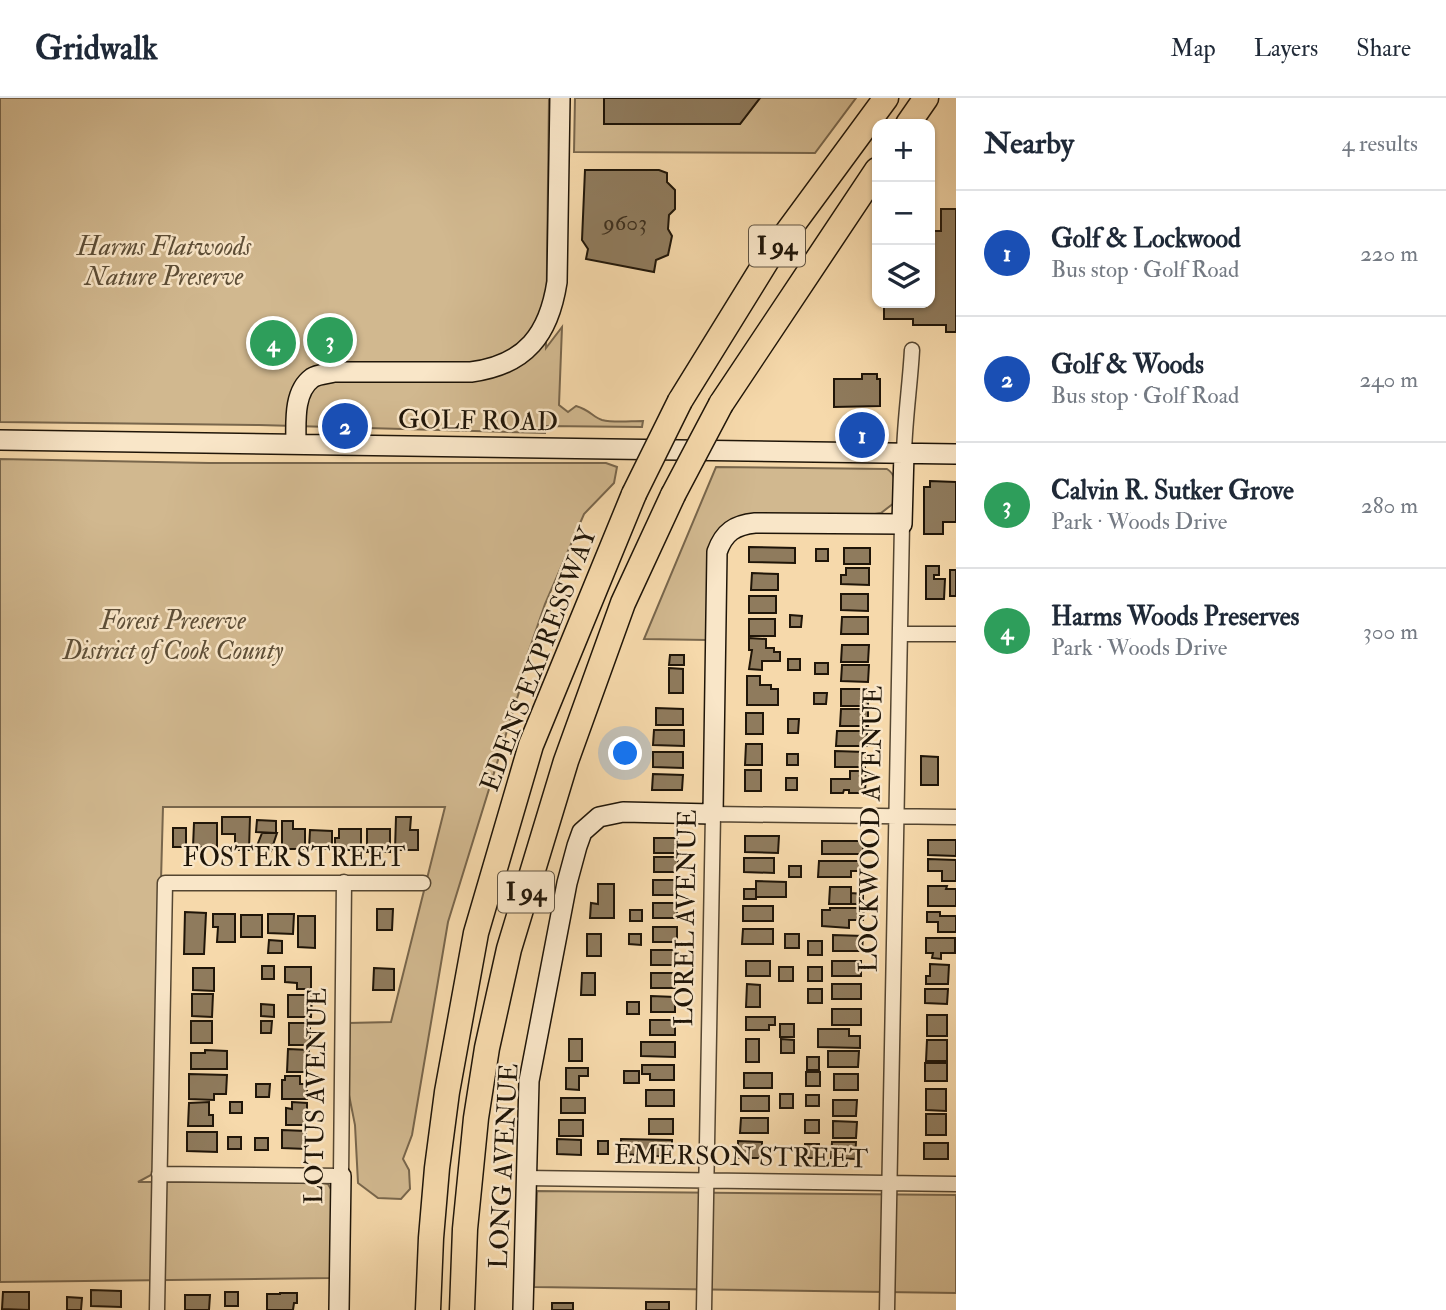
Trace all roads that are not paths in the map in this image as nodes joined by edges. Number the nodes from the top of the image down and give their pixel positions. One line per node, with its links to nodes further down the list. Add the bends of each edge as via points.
1 (560, 98): 8 (street, via 557,282 552,311 540,333 519,356 492,370 314,376 298,402)
2 (886, 98): 27 (highway, EDENS EXPRESSWAY / I 94, bridge, via 769,257 680,401 634,494 531,745 475,933 437,1168)
3 (926, 98): 4 (highway)
4 (911, 119)
5 (872, 178): 28 (highway, I 94, bridge, via 721,404 618,615 566,761 509,949 476,1118)
6 (912, 350): 9 (street, LOCKWOOD AVENUE)
7 (0, 440): 8 (street, GOLF ROAD)
8 (296, 444): 9 (street, GOLF ROAD)
9 (904, 453): 10 (street, GOLF ROAD); 11 (street, LOCKWOOD AVENUE)
10 (956, 454)
11 (902, 524): 12 (street, LOCKWOOD AVENUE); 14 (street, LOREL AVENUE, via 741,524 721,539 717,551)
12 (900, 634): 13 (street); 15 (street, LOCKWOOD AVENUE)
13 (956, 634)
14 (713, 814): 15 (street); 21 (street, LONG AVENUE, via 622,812 599,817 582,832 567,883 529,1081); 22 (street, LOREL AVENUE)
15 (897, 816): 16 (street); 23 (street, LOCKWOOD AVENUE)
16 (956, 817)
17 (344, 882): 18 (street, FOSTER STREET); 19 (street, FOSTER STREET, via 165,883); 20 (street, LOTUS AVENUE)
18 (423, 883)
19 (159, 1174): 20 (street); 25 (street)
20 (341, 1176): 26 (street, LOTUS AVENUE)
21 (525, 1178): 22 (street, EMERSON STREET); 29 (street, LONG AVENUE)
22 (706, 1180): 23 (street, EMERSON STREET); 30 (street, LOREL AVENUE)
23 (890, 1182): 24 (street, EMERSON STREET); 31 (street, LOCKWOOD AVENUE)
24 (956, 1184)
25 (157, 1310)
26 (339, 1310)
27 (428, 1310)
28 (462, 1310)
29 (523, 1310)
30 (704, 1310)
31 (887, 1310)

